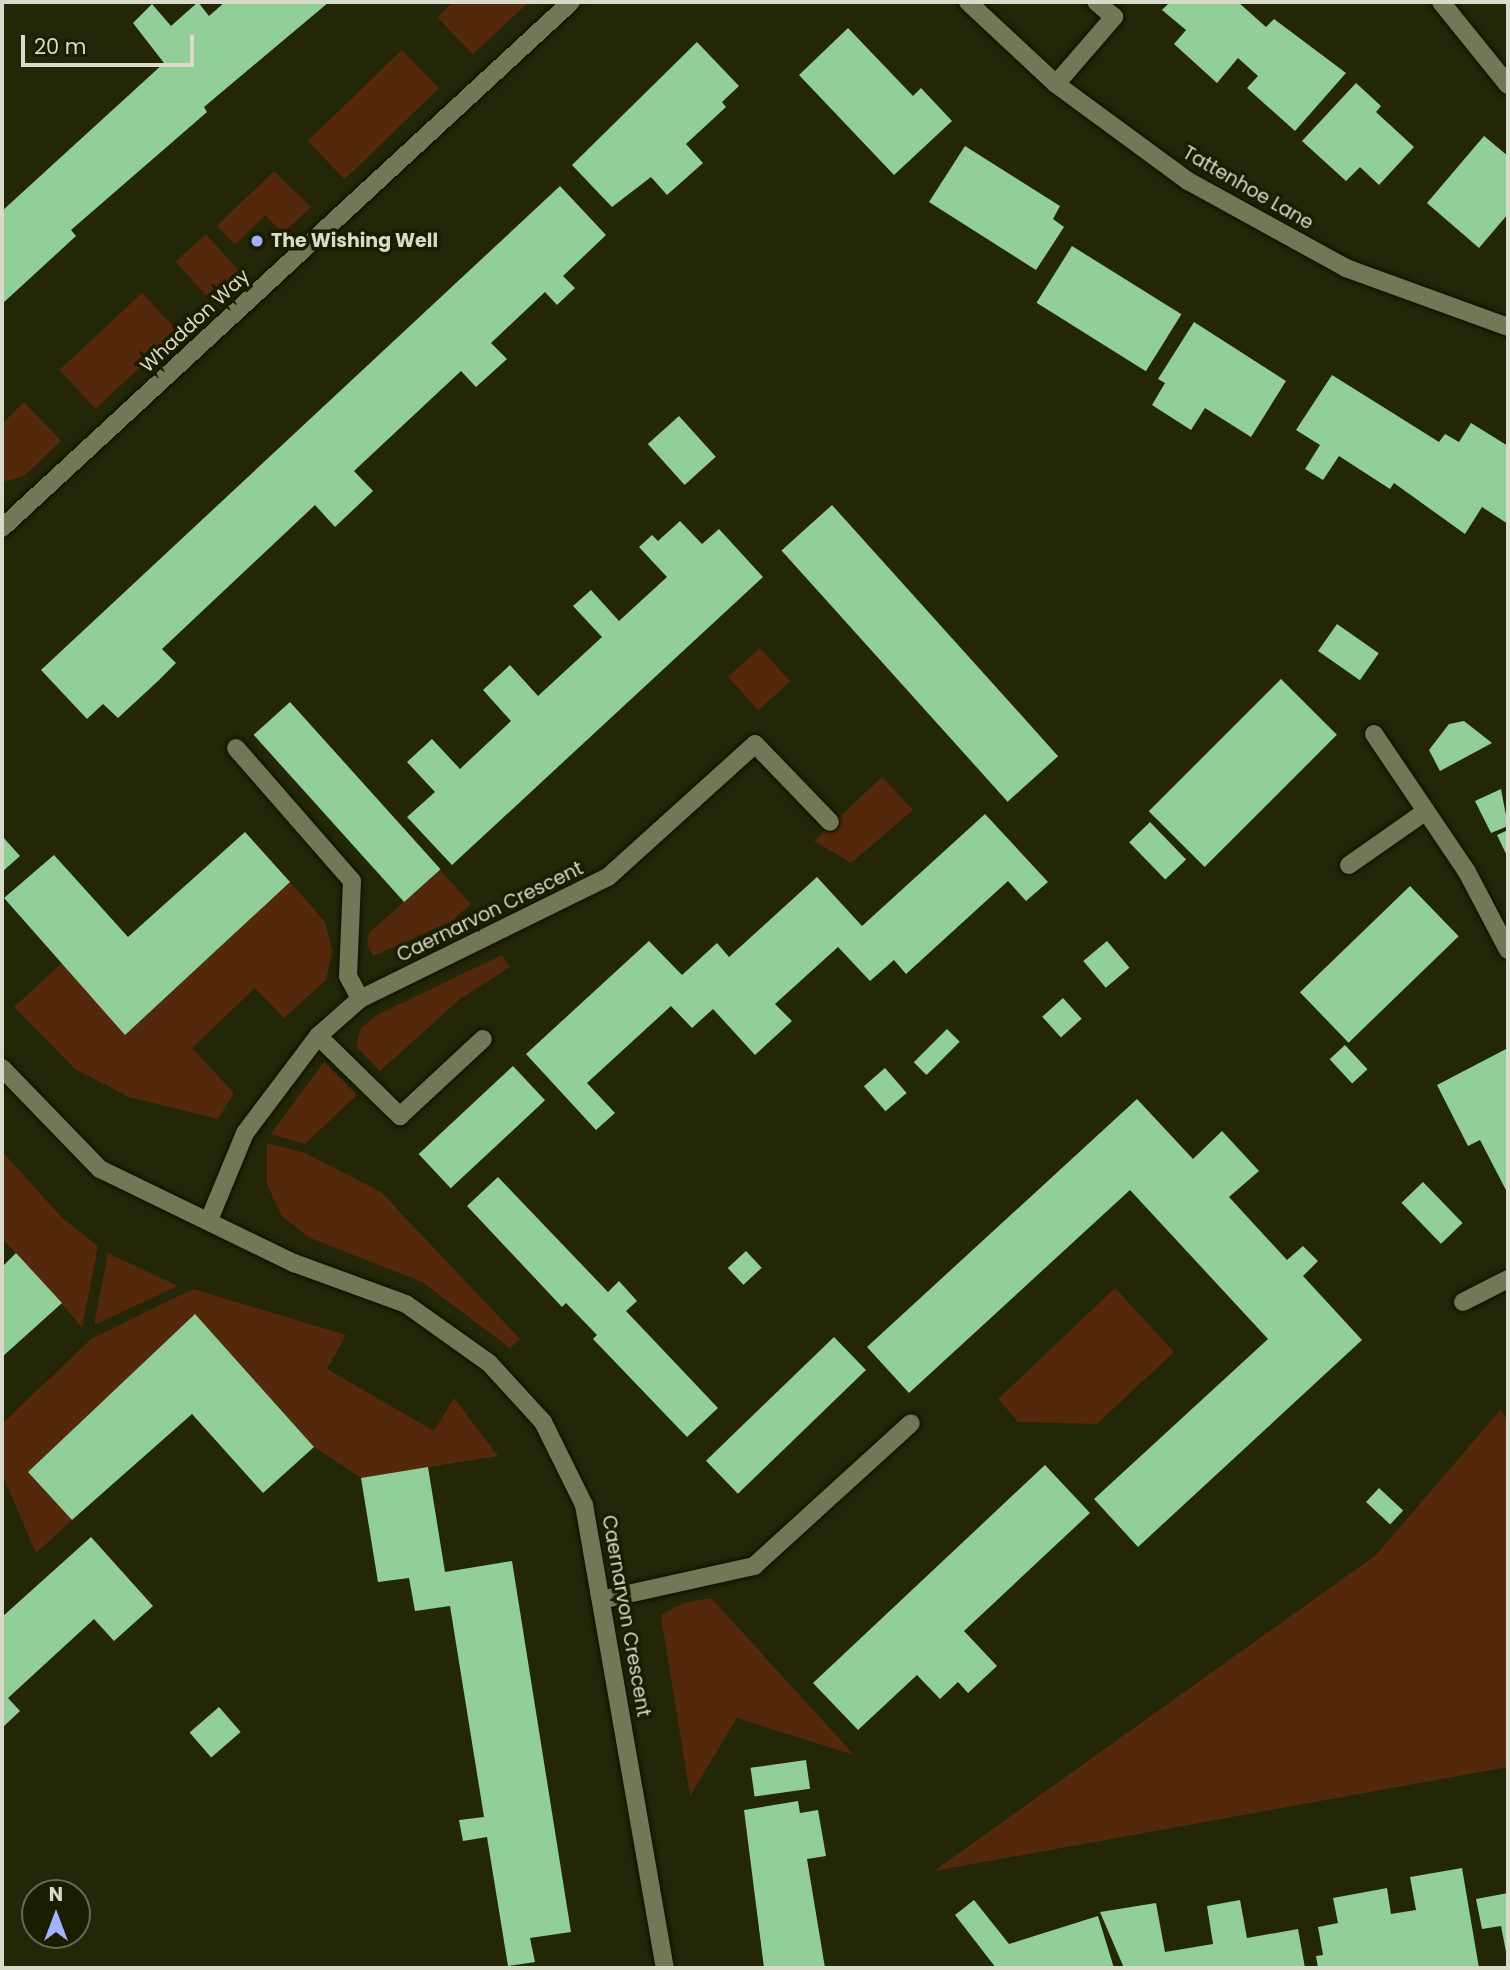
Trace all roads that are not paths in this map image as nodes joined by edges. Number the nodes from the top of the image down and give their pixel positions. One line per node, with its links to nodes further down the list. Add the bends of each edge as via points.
1 (571, 2): 8 (street, Whaddon Way)
2 (968, 2): 5 (street, Tattenhoe Lane)
3 (1096, 2): 5 (street, via 1114,17)
4 (1441, 2): 6 (street)
5 (1056, 85): 7 (street, Tattenhoe Lane, via 1188,181 1346,268)
6 (1508, 85)
7 (1508, 327)
8 (2, 528)
9 (1374, 734): 11 (street)
10 (236, 748): 15 (street, via 352,881 348,976)
11 (1426, 811): 13 (street); 14 (street, via 1467,872)
12 (830, 822): 15 (street, Caernarvon Crescent, via 755,744 608,877)
13 (1349, 865)
14 (1508, 950)
15 (360, 999): 16 (street, Caernarvon Crescent)
16 (318, 1036): 17 (street, via 400,1116); 19 (street, Caernarvon Crescent, via 246,1133)
17 (483, 1039)
18 (2, 1068): 19 (street, Caernarvon Crescent, via 100,1169)
19 (209, 1220): 23 (street, Caernarvon Crescent, via 295,1263 406,1304 489,1363 543,1422 578,1493)
20 (1508, 1279): 21 (street)
21 (1463, 1302)
22 (911, 1423): 23 (street, via 754,1566)
23 (604, 1599): 24 (street, Caernarvon Crescent)
24 (665, 1968)

